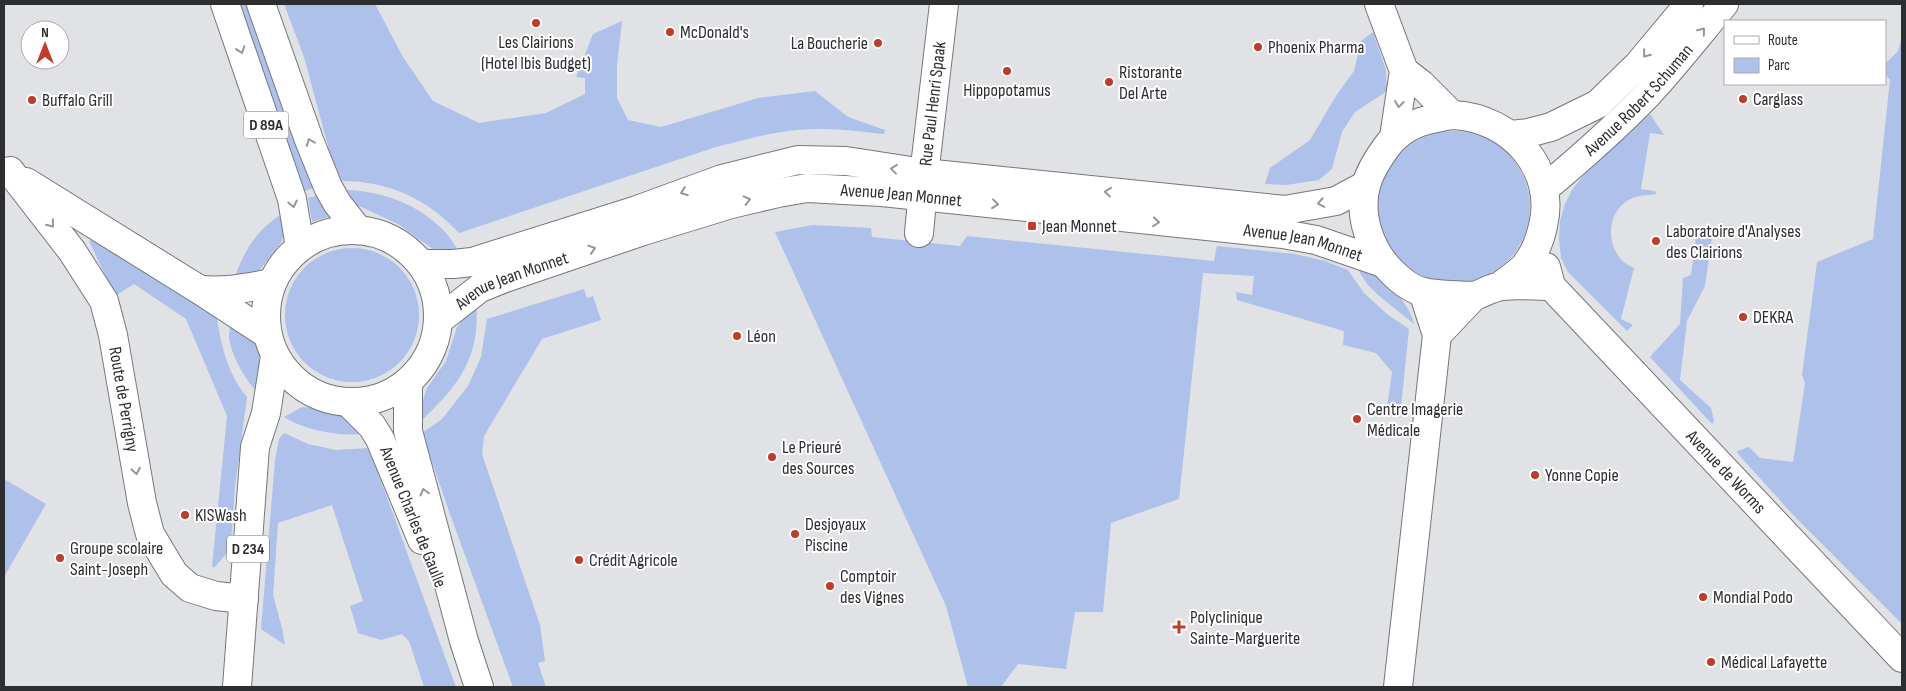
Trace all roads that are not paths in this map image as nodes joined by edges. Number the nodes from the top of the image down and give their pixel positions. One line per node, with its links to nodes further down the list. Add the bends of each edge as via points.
1 (225, 4): 18 (street, D 89A, one-way to 18, via 292,199)
2 (261, 4): 15 (street, D 89A, one-way to 2, via 328,187)
3 (944, 4): 12 (street, Rue Paul Henri Spaak)
4 (1380, 4): 7 (street)
5 (1689, 4): 9 (street, Avenue Robert Schuman, one-way to 9, via 1638,65 1598,104 1551,127)
6 (1724, 4): 14 (street, Avenue Robert Schuman, one-way to 6, via 1647,94)
7 (1404, 71): 8 (street); 10 (street, one-way to 10)
8 (1452, 115): 9 (street, via 1490,123); 10 (street, via 1421,121)
9 (1510, 134): 14 (street, via 1538,168)
10 (1394, 137): 13 (street, via 1377,159)
11 (7, 169): 24 (street, Route de Perrigny); 34 (street, Route de Perrigny, one-way to 34, via 72,251 104,301 150,534 174,574 190,588 216,596)
12 (923, 184): 13 (street, Avenue Jean Monnet, one-way to 12, via 1336,200 1285,210); 16 (street, Rue Paul Henri Spaak); 19 (street, Avenue Jean Monnet, one-way to 19, via 1128,219 1283,234 1316,240); 20 (street, Avenue Jean Monnet, one-way to 20, via 846,161 798,160 722,179 472,262); 27 (street, Avenue Jean Monnet, one-way to 12, via 480,288 505,278 731,204 807,188)
13 (1366, 185): 19 (street, via 1364,213 1370,239)
14 (1544, 189): 17 (street, via 1546,215)
15 (358, 230): 18 (street, via 338,231); 20 (street, via 382,235 404,247)
16 (919, 233)
17 (1540, 240): 22 (street, via 1524,267); 23 (street, Avenue de Worms)
18 (300, 247): 21 (street)
19 (1383, 263): 25 (street, via 1401,280)
20 (421, 264): 27 (street, via 432,281)
21 (272, 282): 24 (street, Route de Perrigny, via 222,292); 29 (street, via 265,317)
22 (1500, 286): 23 (street); 26 (street)
23 (1551, 286): 36 (street, Avenue de Worms)
24 (200, 290): 29 (street, Route de Perrigny)
25 (1422, 292): 26 (street); 28 (street)
26 (1474, 296): 28 (street)
27 (439, 320): 30 (street, via 431,351)
28 (1437, 335): 39 (street)
29 (271, 345): 31 (street, via 290,377); 33 (street, D 234)
30 (408, 382): 32 (street, via 370,401); 35 (street, Avenue Charles de Gaulle, one-way to 30, via 408,431)
31 (312, 393): 32 (street, via 329,400); 33 (street)
32 (348, 402): 35 (street, Avenue Charles de Gaulle, via 380,439)
33 (266, 412): 34 (street, D 234, via 255,447)
34 (244, 599): 37 (street, D 234)
35 (464, 641): 38 (street, Avenue Charles de Gaulle)
36 (1902, 658)
37 (237, 687)
38 (479, 687)
39 (1398, 687)

